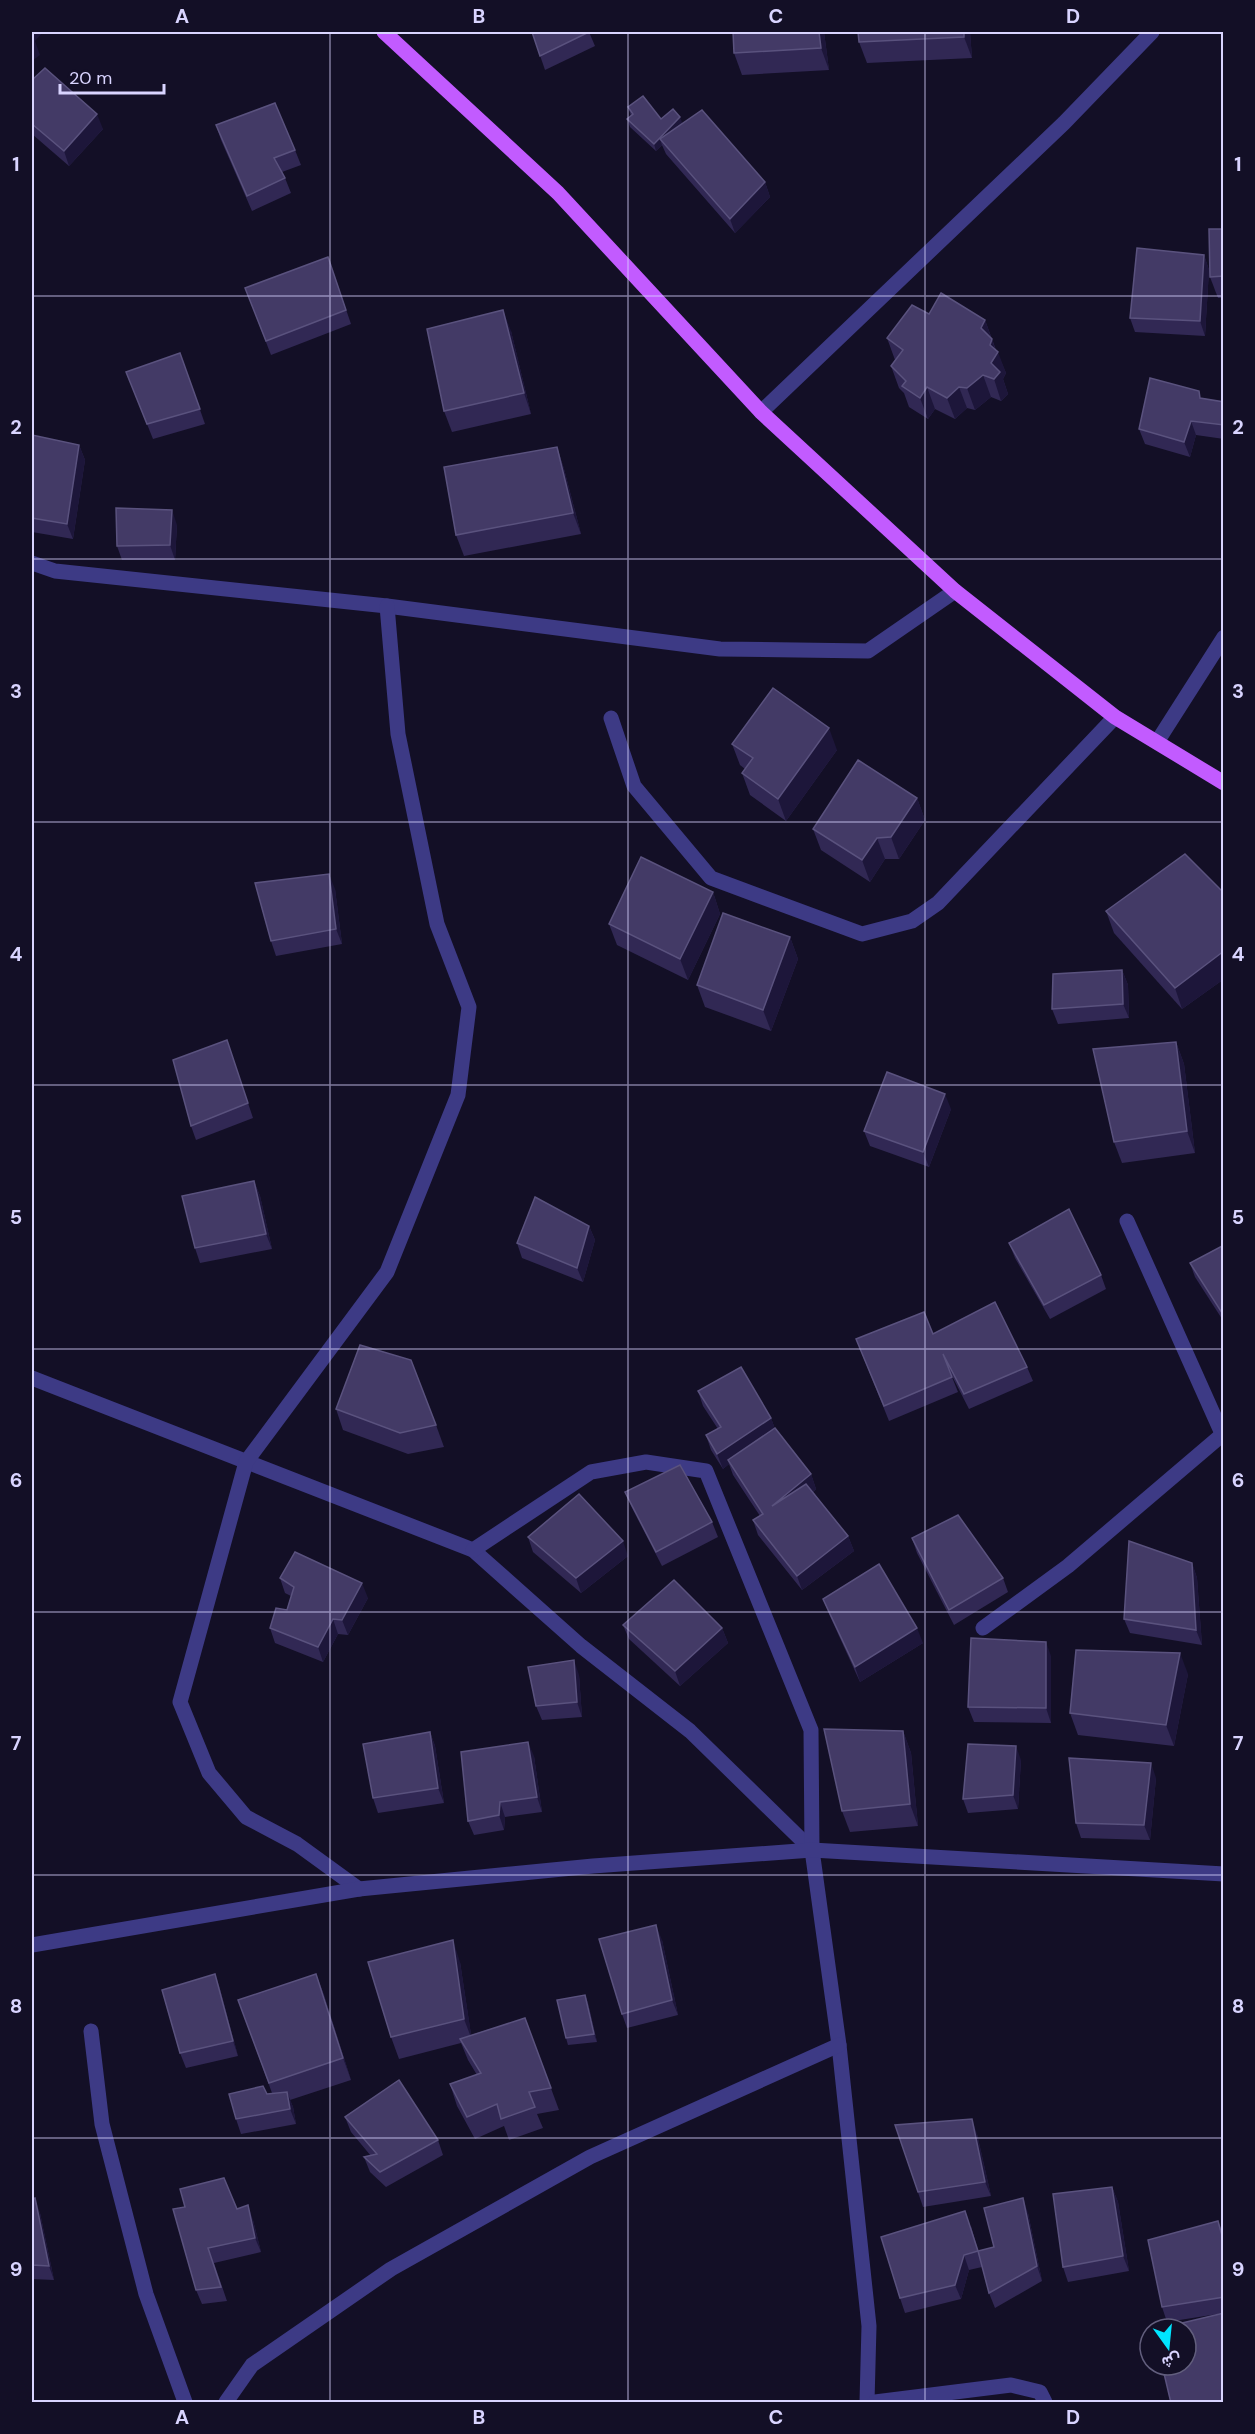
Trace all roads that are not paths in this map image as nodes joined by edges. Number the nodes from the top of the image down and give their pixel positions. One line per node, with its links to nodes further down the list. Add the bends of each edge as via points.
1 (384, 32): 3 (main road, via 558,193)
2 (1152, 32): 3 (street, via 1064,123)
3 (761, 412): 5 (main road)
4 (32, 563): 6 (street, via 56,571)
5 (955, 591): 6 (street, via 867,651 720,649); 8 (main road)
6 (387, 606): 15 (street, via 400,746 438,924 469,1007 458,1095 387,1272)
7 (1224, 637): 10 (street)
8 (1115, 717): 9 (street, via 938,903 912,921 862,934 711,878 634,786); 10 (main road)
9 (611, 718)
10 (1157, 742): 11 (main road)
11 (1224, 783)
12 (1127, 1221): 14 (street)
13 (32, 1378): 15 (street)
14 (1223, 1436): 17 (street, via 1068,1566)
15 (246, 1462): 16 (street); 20 (street, via 180,1702 209,1773 246,1817 297,1844)
16 (473, 1550): 18 (street, via 581,1646 690,1731); 18 (street, via 591,1472 646,1462 706,1471 811,1730)
17 (983, 1628)
18 (812, 1851): 19 (street); 20 (street, via 593,1866); 23 (street)
19 (1224, 1874)
20 (359, 1889): 21 (street)
21 (32, 1945)
22 (91, 2031): 24 (street, via 102,2124 147,2294)
23 (839, 2045): 25 (street, via 590,2157 391,2269 252,2365); 26 (street, via 869,2326)
24 (185, 2403)
25 (226, 2403)
26 (867, 2403)
27 (875, 2403): 28 (street, via 1011,2385 1040,2392)
28 (1045, 2403)

